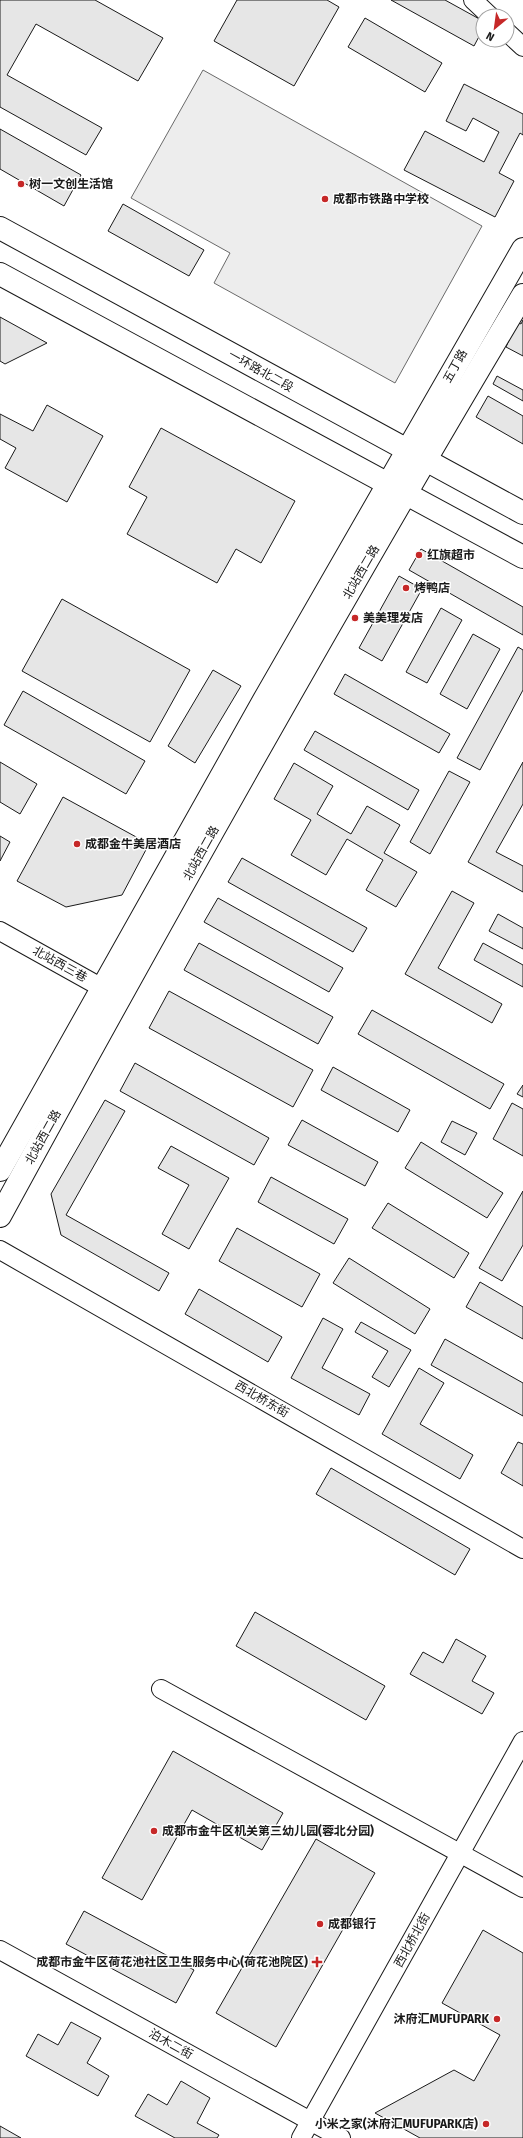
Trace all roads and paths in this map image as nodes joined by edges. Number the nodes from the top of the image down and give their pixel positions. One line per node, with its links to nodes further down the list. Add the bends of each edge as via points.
1 (473, 0): 2 (street)
2 (482, 8)
3 (515, 40): 4 (street)
4 (523, 47)
5 (0, 228): 9 (main road, 一环路北二段)
6 (523, 249): 9 (main road, 五丁路)
7 (0, 274): 10 (main road)
8 (523, 295): 9 (main road, 五丁路)
9 (417, 455): 10 (main road, 五丁路); 11 (main road, 一环路北二段)
10 (398, 489): 12 (main road); 14 (main road, 北站西二路)
11 (523, 513)
12 (523, 557)
13 (0, 931): 14 (street, 北站西三巷)
14 (110, 993): 15 (main road, 北站西二路); 16 (main road, 北站西二路)
15 (0, 1170)
16 (0, 1216)
17 (0, 1250): 18 (street, 西北桥东街)
18 (523, 1549)
19 (161, 1689): 21 (street)
20 (523, 1741): 21 (street, 西北桥北街)
21 (460, 1854): 22 (street); 24 (street, 西北桥北街)
22 (523, 1888)
23 (0, 1950): 24 (street, 泊木二街)
24 (310, 2121): 25 (street, 西北桥北街); 26 (street, 泊木二街)
25 (301, 2138)
26 (341, 2138)

